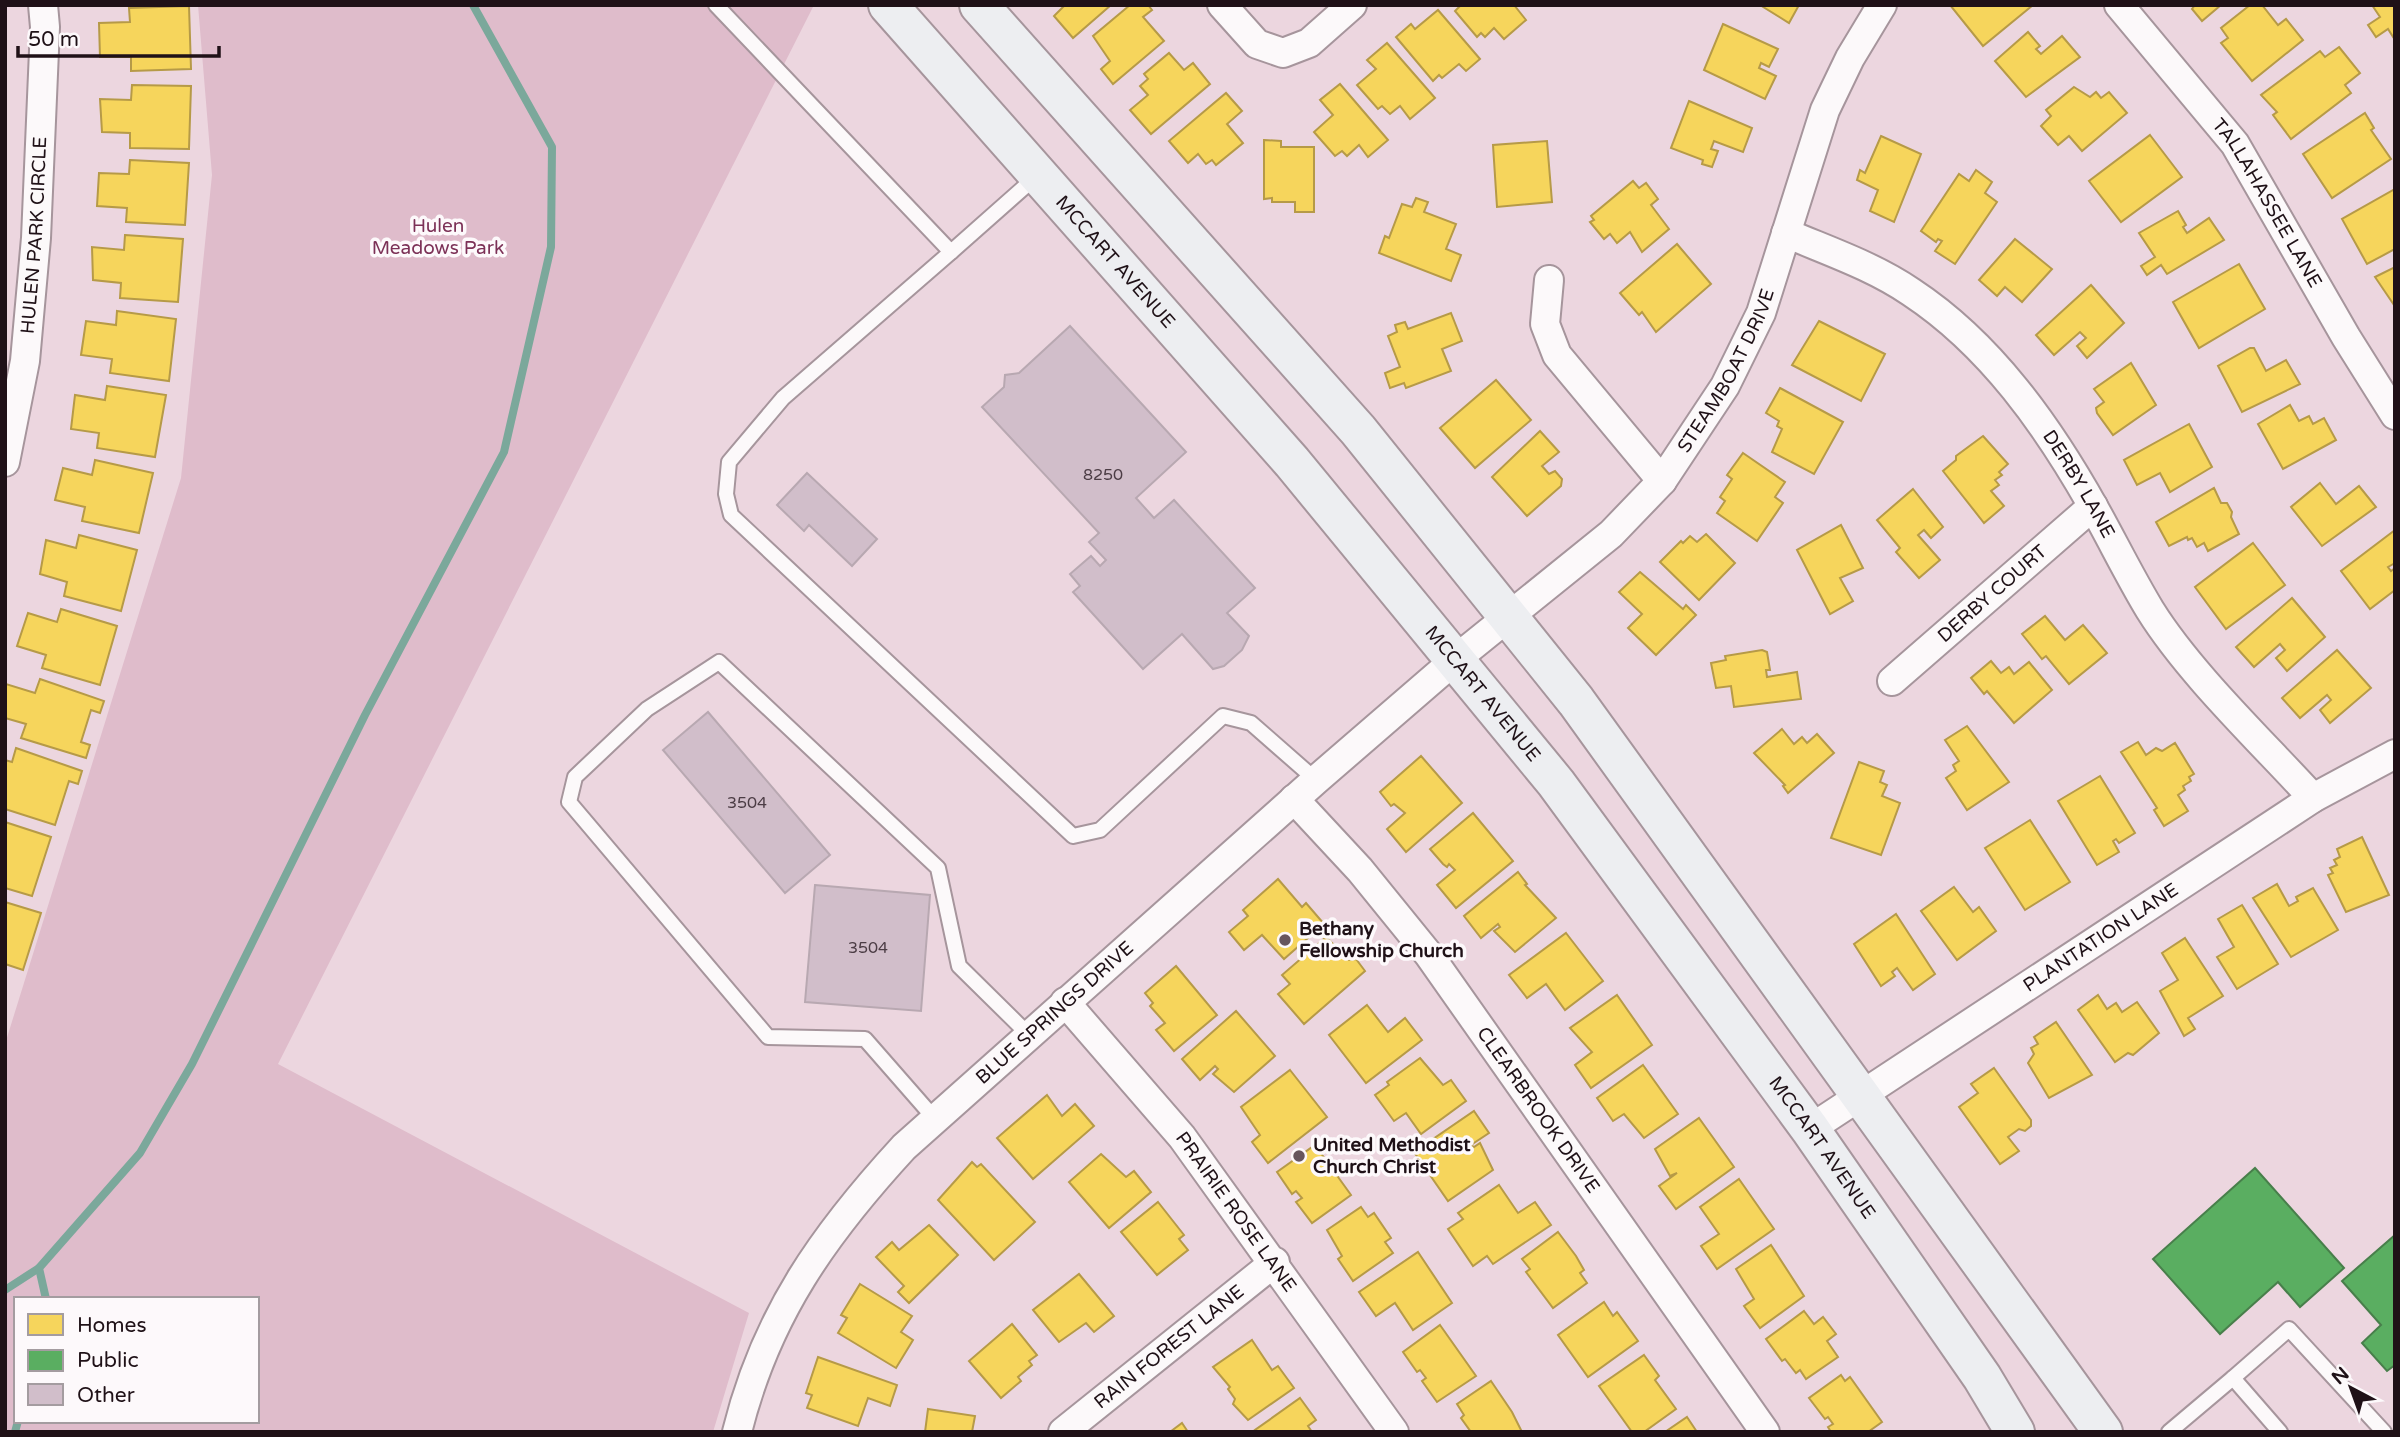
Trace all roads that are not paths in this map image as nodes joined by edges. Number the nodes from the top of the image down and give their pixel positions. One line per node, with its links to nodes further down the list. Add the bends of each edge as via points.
1 (43, 5): 14 (street, HULEN PARK CIRCLE, via 36,238 25,361)
2 (716, 5): 11 (lane)
3 (888, 5): 9 (main road, MCCART AVENUE)
4 (979, 5): 17 (main road, via 1358,429)
5 (1222, 5): 6 (street, via 1257,44 1283,53 1309,43)
6 (1352, 5)
7 (1882, 5): 10 (street, STEAMBOAT DRIVE, via 1825,110)
8 (2119, 5): 13 (street, TALLAHASSEE LANE, via 2235,144)
9 (1038, 175): 11 (lane); 18 (main road, MCCART AVENUE, via 1292,462)
10 (1786, 233): 15 (street, STEAMBOAT DRIVE, via 1760,313 1725,386); 16 (street, DERBY LANE, via 1880,274 1942,316 1988,359 2038,417)
11 (951, 252): 21 (lane, via 783,398 729,462 726,494 731,515 1073,836 1100,830 1223,716 1251,723)
12 (1549, 280): 15 (street, via 1545,324 1557,355)
13 (2395, 415)
14 (5, 462)
15 (1662, 481): 17 (street, STEAMBOAT DRIVE, via 1611,534)
16 (2093, 506): 19 (street, DERBY COURT); 22 (street, DERBY LANE, via 2151,611)
17 (1508, 617): 18 (street, STEAMBOAT DRIVE); 26 (main road, via 1576,701)
18 (1456, 659): 21 (street, BLUE SPRINGS DRIVE); 28 (main road, MCCART AVENUE, via 1556,783)
19 (1892, 681)
20 (2395, 754): 22 (street, PLANTATION LANE)
21 (1316, 780): 23 (street, BLUE SPRINGS DRIVE)
22 (2313, 798): 26 (street, PLANTATION LANE)
23 (1294, 799): 24 (street, BLUE SPRINGS DRIVE); 34 (street, CLEARBROOK DRIVE, via 1429,955)
24 (1066, 1002): 25 (street, BLUE SPRINGS DRIVE); 29 (street, PRAIRIE ROSE LANE, via 1182,1137)
25 (1029, 1035): 27 (street, BLUE SPRINGS DRIVE); 27 (lane, via 959,966 938,869 719,662 647,709 575,777 569,802 768,1037 864,1039)
26 (1860, 1095): 28 (street, PLANTATION LANE); 36 (main road)
27 (935, 1119): 31 (street, BLUE SPRINGS DRIVE, via 848,1208 782,1307)
28 (1810, 1129): 35 (main road, MCCART AVENUE)
29 (1275, 1262): 32 (street, RAIN FOREST LANE); 33 (street, PRAIRIE ROSE LANE)
30 (2233, 1378): 37 (lane); 38 (lane); 39 (lane, via 2289,1329)
31 (737, 1432)
32 (1063, 1432)
33 (1394, 1432)
34 (1765, 1432)
35 (2015, 1432)
36 (2104, 1432)
37 (2169, 1432)
38 (2280, 1432)
39 (2384, 1432)

